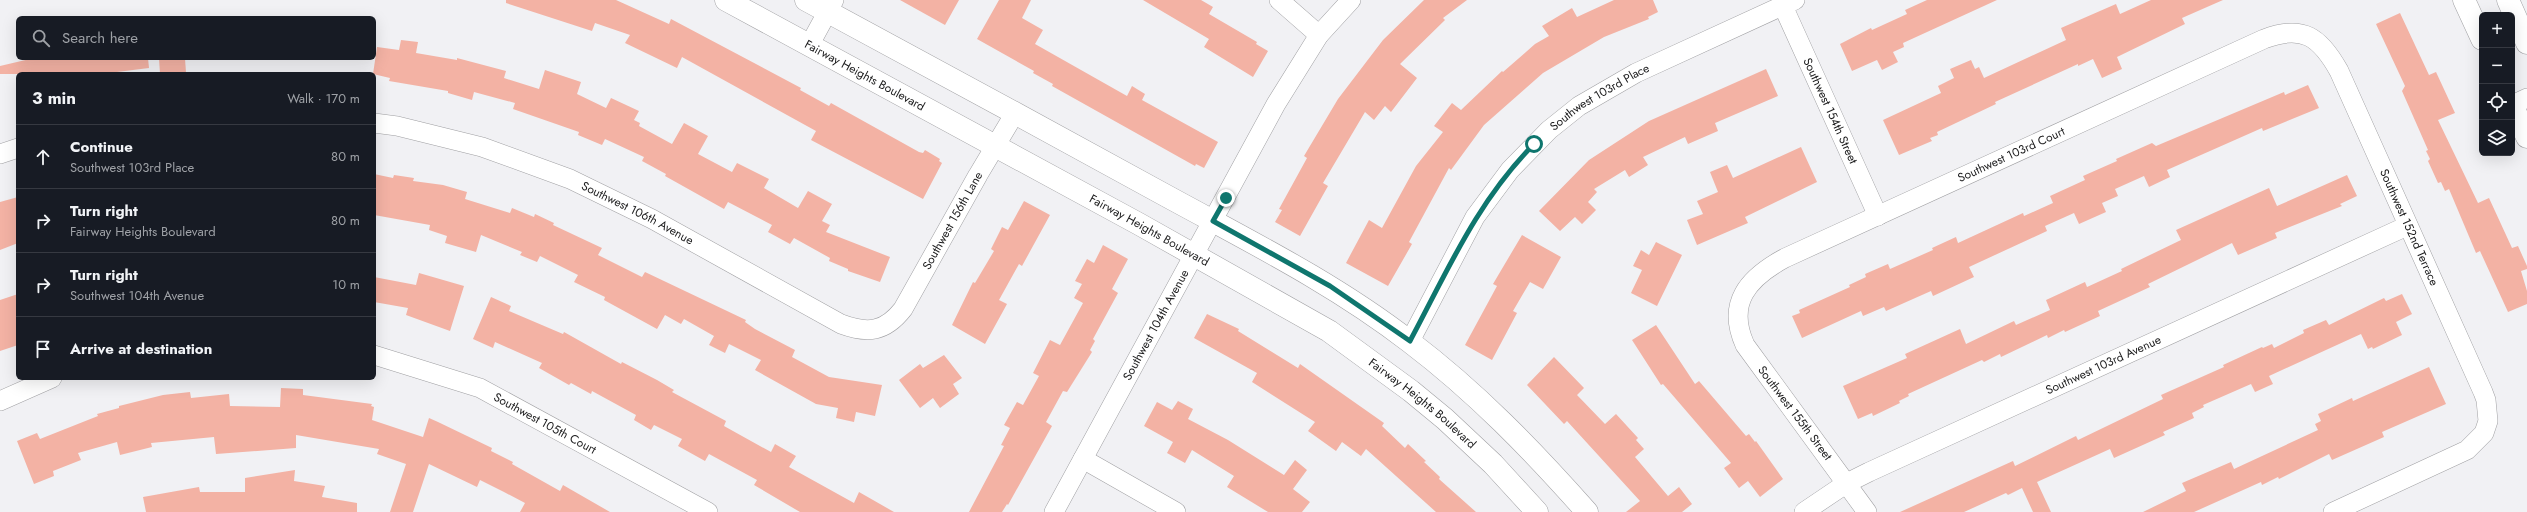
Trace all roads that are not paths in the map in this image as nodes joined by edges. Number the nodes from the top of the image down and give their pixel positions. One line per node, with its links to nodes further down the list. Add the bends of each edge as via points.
1 (726, 0): 13 (street, Fairway Heights Boulevard)
2 (806, 0): 8 (street)
3 (1279, 0): 10 (street)
4 (1351, 0): 10 (street, Southwest 104th Avenue)
5 (2464, 0): 9 (street)
6 (2508, 0): 12 (street)
7 (1789, 3): 23 (street, Southwest 154th Street); 29 (street, Southwest 103rd Place, via 1636,73 1579,106 1549,130 1510,170 1475,217)
8 (831, 6): 13 (street); 17 (street)
9 (2479, 32)
10 (1319, 35): 24 (street, Southwest 104th Avenue, via 1276,104)
11 (2306, 35): 23 (street, Southwest 103rd Court, via 2283,32 2264,39); 25 (street, Southwest 152nd Terrace, via 2324,48 2339,71)
12 (2527, 43)
13 (810, 44): 20 (street, Fairway Heights Boulevard)
14 (2527, 98): 15 (street)
15 (2515, 104)
16 (2515, 112): 19 (street)
17 (1015, 113): 20 (street, Southwest 156th Lane); 24 (street)
18 (376, 123): 28 (street, Southwest 106th Avenue, via 482,147 570,179 652,220 841,324 870,330)
19 (2527, 138)
20 (995, 146): 26 (street, Fairway Heights Boulevard); 28 (street, Southwest 156th Lane, via 908,302)
21 (16, 149): 22 (street)
22 (0, 154)
23 (1878, 216): 27 (street, Southwest 103rd Court, via 1770,266 1750,283 1742,295)
24 (1213, 221): 26 (street, Southwest 104th Avenue); 29 (street, via 1330,286)
25 (2408, 226): 34 (street, Southwest 103rd Avenue); 42 (street, Southwest 152nd Terrace, via 2486,400 2488,421 2484,433 2467,450)
26 (1195, 256): 33 (street, Southwest 104th Avenue); 38 (street, Fairway Heights Boulevard, via 1299,313 1398,381 1482,454)
27 (1738, 308): 34 (street, Southwest 155th Street, via 1740,334 1745,345)
28 (888, 325)
29 (1410, 341): 39 (street, via 1460,382 1518,436)
30 (376, 356): 35 (street, Southwest 105th Court, via 480,388)
31 (47, 380): 32 (street)
32 (0, 401)
33 (1083, 459): 36 (street, Southwest 104th Avenue); 37 (street)
34 (1847, 483): 40 (street, Southwest 103rd Avenue); 41 (street, Southwest 155th Street)
35 (708, 512)
36 (1054, 512)
37 (1176, 512)
38 (1537, 512)
39 (1587, 512)
40 (1804, 512)
41 (1866, 512)
42 (2333, 512)

